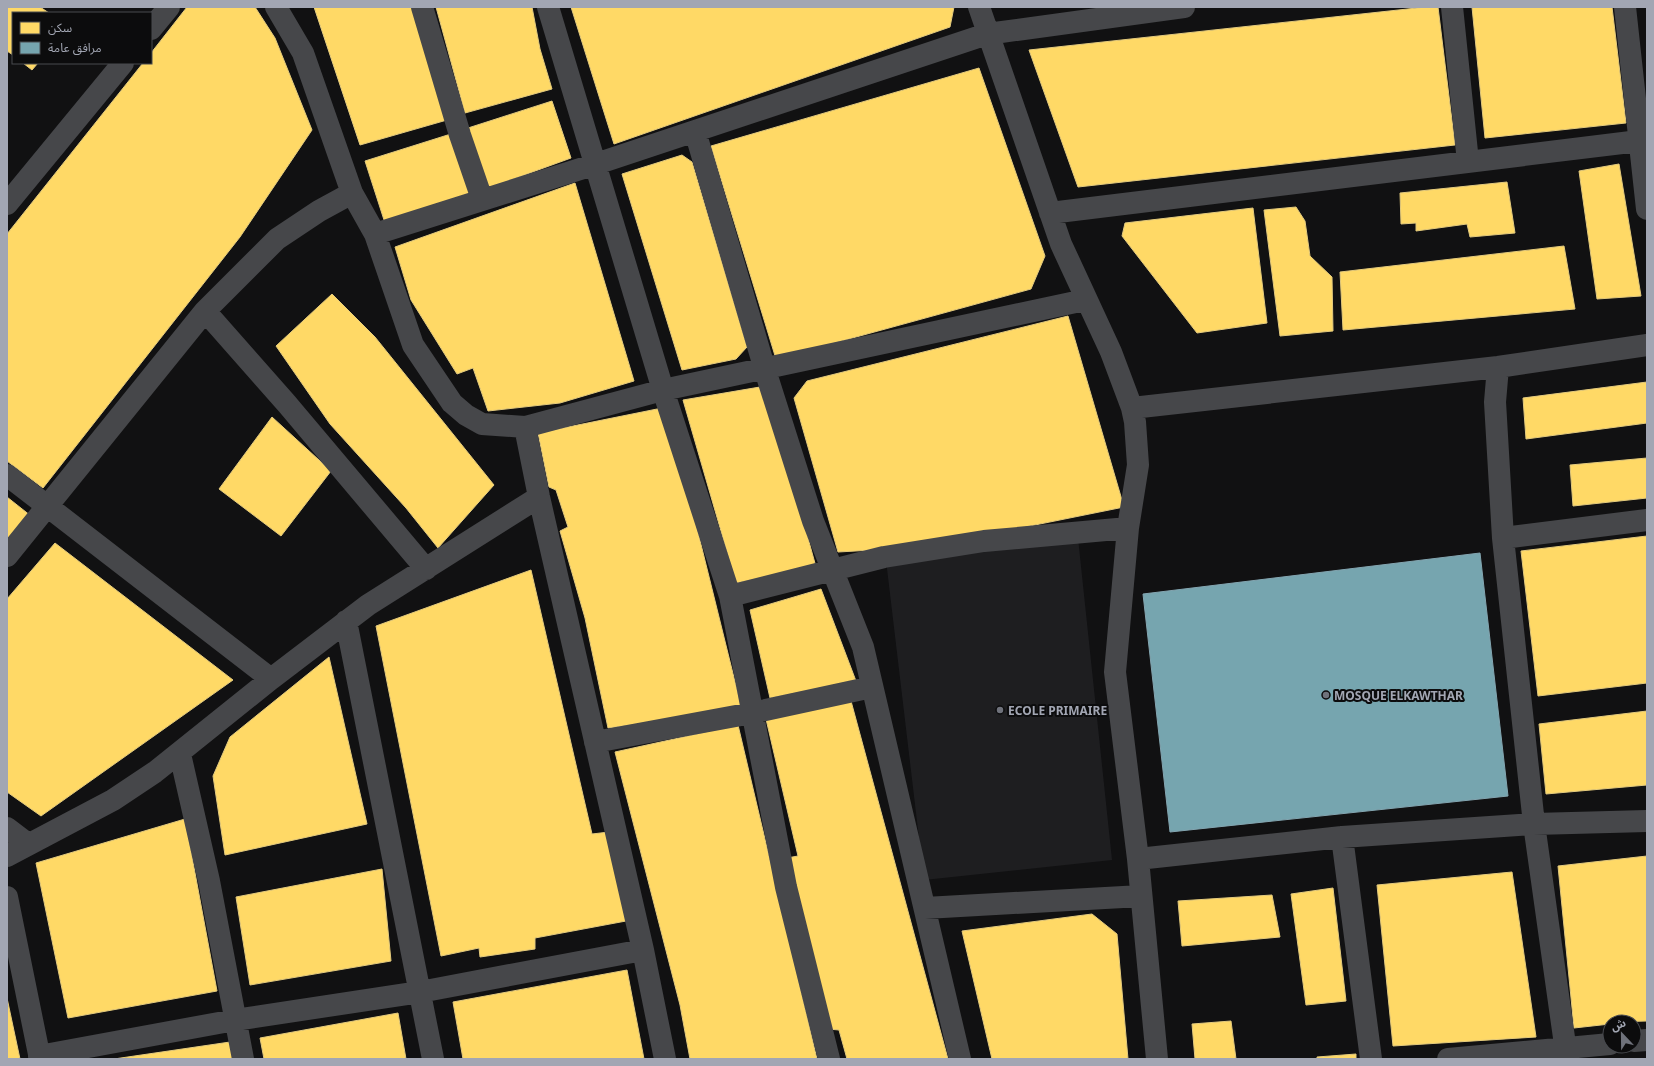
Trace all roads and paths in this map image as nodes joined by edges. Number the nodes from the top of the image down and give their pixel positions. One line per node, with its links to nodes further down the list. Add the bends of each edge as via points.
1 (169, 7): 9 (street)
2 (276, 7): 16 (street, via 303,53)
3 (422, 7): 17 (street)
4 (548, 7): 15 (street)
5 (979, 7): 10 (street)
6 (1184, 7): 10 (street)
7 (1452, 7): 14 (street)
8 (1625, 7): 13 (street)
9 (152, 28)
10 (987, 34): 12 (street); 20 (street)
11 (122, 64): 18 (street)
12 (695, 131): 15 (street); 26 (street)
13 (1643, 141): 14 (street); 19 (street)
14 (1468, 162): 20 (street)
15 (596, 164): 17 (street); 27 (street)
16 (352, 193): 21 (street); 23 (street, via 319,210 276,239)
17 (482, 199): 21 (street)
18 (7, 204)
19 (1647, 209)
20 (1050, 213): 22 (street)
21 (375, 234): 29 (street, via 413,345 452,403 482,424)
22 (1085, 300): 26 (street); 28 (street, via 1111,352)
23 (204, 311): 32 (street); 37 (street, via 287,404)
24 (1647, 345): 25 (street)
25 (1498, 367): 28 (street); 35 (street, via 1495,402)
26 (765, 370): 27 (street); 38 (street, via 813,521)
27 (664, 390): 29 (street); 39 (street)
28 (1132, 408): 34 (street, via 1138,466)
29 (525, 427): 31 (street)
30 (7, 475): 32 (street)
31 (539, 497): 37 (street); 44 (street)
32 (46, 506): 36 (street); 41 (street)
33 (1647, 520): 35 (street)
34 (1128, 528): 38 (street, via 984,541 884,557); 52 (street, via 1115,672)
35 (1503, 538): 47 (street)
36 (7, 556)
37 (426, 569): 40 (street)
38 (834, 571): 39 (street); 42 (street, via 862,647)
39 (730, 596): 43 (street)
40 (346, 621): 41 (street); 57 (street)
41 (271, 680): 45 (street)
42 (872, 687): 43 (street); 55 (street)
43 (752, 713): 44 (street); 65 (street, via 786,886)
44 (595, 742): 56 (street)
45 (180, 754): 50 (street, via 113,800); 58 (street, via 209,880)
46 (1647, 821): 47 (street)
47 (1534, 824): 49 (street); 60 (street)
48 (7, 828): 50 (street)
49 (1342, 837): 52 (street); 68 (street)
50 (28, 844): 51 (street)
51 (7, 856)
52 (1138, 859): 54 (street)
53 (7, 896): 61 (street)
54 (1141, 896): 55 (street); 67 (street)
55 (925, 908): 66 (street)
56 (643, 950): 57 (street); 64 (street)
57 (420, 992): 58 (street); 63 (street)
58 (235, 1020): 61 (street); 62 (street)
59 (1602, 1046): 60 (street)
60 (1566, 1054): 69 (street)
61 (40, 1058)
62 (243, 1059)
63 (432, 1059)
64 (665, 1059)
65 (829, 1059)
66 (960, 1059)
67 (1157, 1059)
68 (1371, 1059)
69 (1448, 1059)

